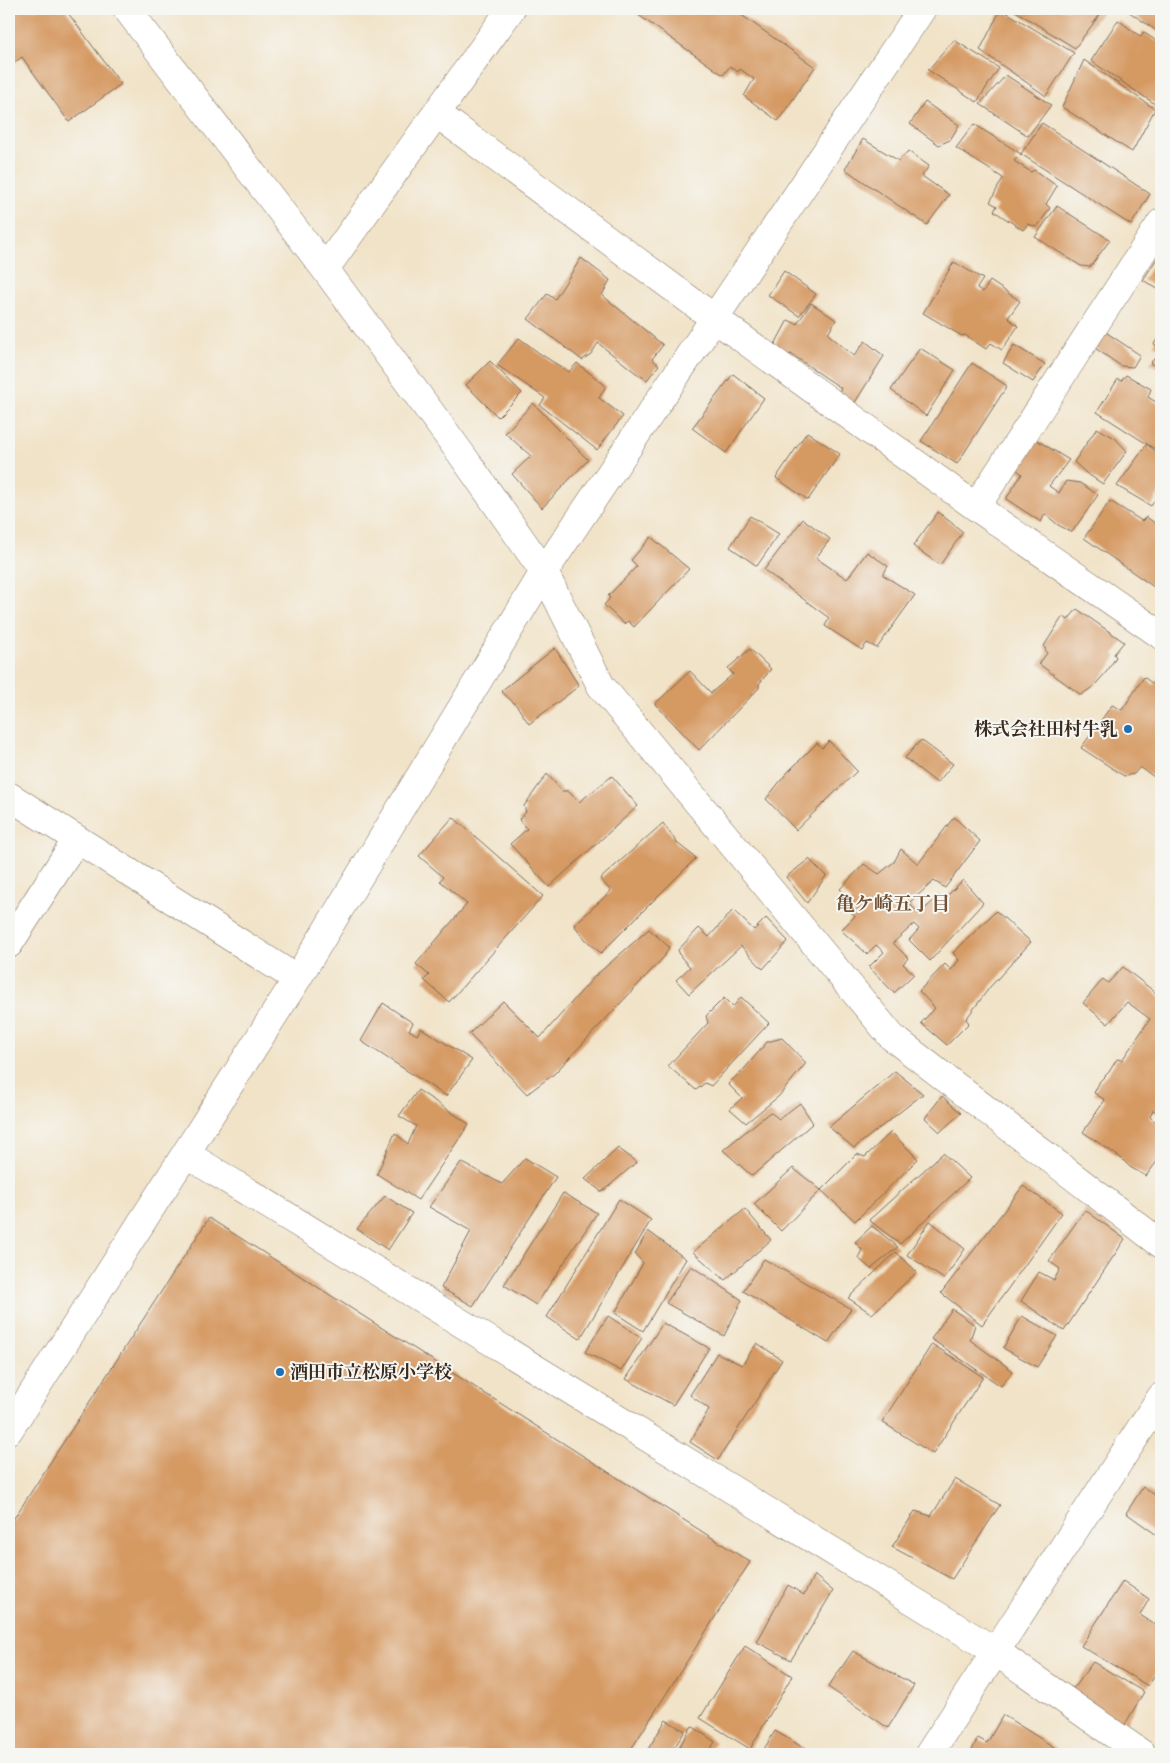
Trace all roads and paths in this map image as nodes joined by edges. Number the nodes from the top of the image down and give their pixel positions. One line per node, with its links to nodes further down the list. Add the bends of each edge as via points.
1 (127, 9): 6 (street)
2 (511, 9): 4 (street)
3 (922, 9): 7 (street)
4 (436, 113): 6 (street); 7 (street)
5 (1161, 223): 8 (street)
6 (325, 269): 9 (street)
7 (714, 318): 8 (street); 9 (street)
8 (976, 507): 10 (street)
9 (544, 572): 14 (street); 16 (street, via 601,686 892,1037)
10 (1161, 635)
11 (9, 796): 12 (street)
12 (77, 839): 13 (street); 14 (street)
13 (9, 944)
14 (297, 979): 15 (street)
15 (186, 1154): 18 (street); 19 (street)
16 (1161, 1244)
17 (1161, 1398): 19 (street)
18 (9, 1430)
19 (995, 1651): 20 (street); 21 (street)
20 (929, 1754)
21 (1142, 1754)

